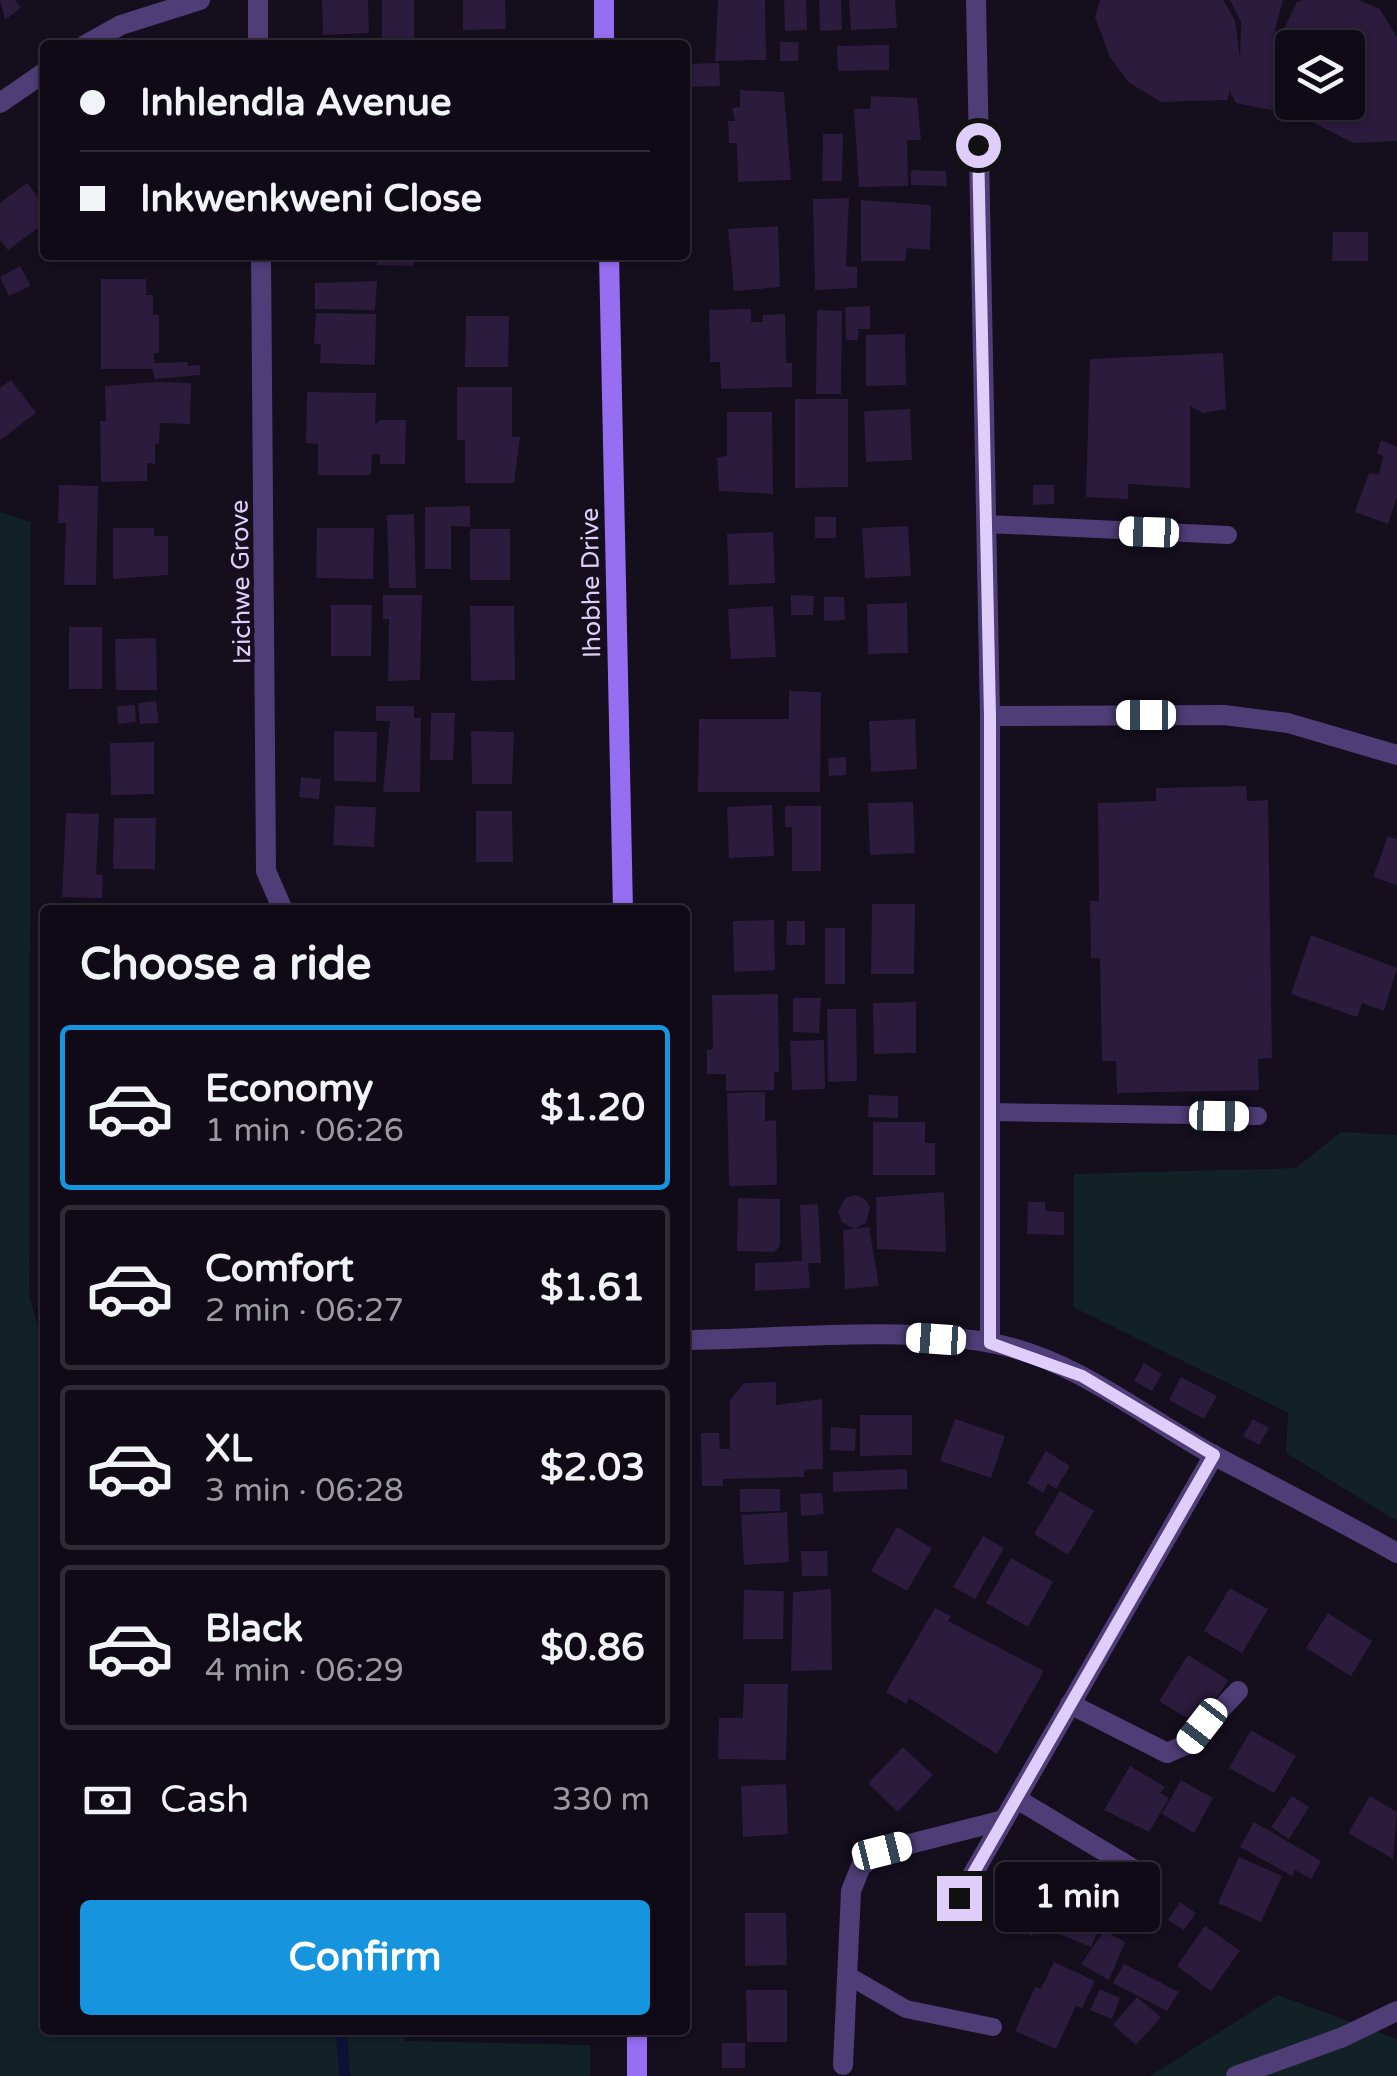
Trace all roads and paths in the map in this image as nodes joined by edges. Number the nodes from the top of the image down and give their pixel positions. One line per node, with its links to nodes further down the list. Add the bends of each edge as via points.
1 (200, 0): 5 (street, via 120,24)
2 (258, 0): 6 (street)
3 (604, 0): 7 (street)
4 (976, 0): 12 (street)
5 (93, 40)
6 (258, 40)
7 (604, 40)
8 (40, 75): 9 (street)
9 (0, 103)
10 (261, 260): 16 (street, Izichwe Grove, via 266,871)
11 (608, 260): 17 (street, Ihobhe Drive)
12 (986, 524): 13 (lane); 14 (street)
13 (1228, 535)
14 (990, 716): 15 (street, via 1224,715 1288,723); 18 (street)
15 (1397, 754)
16 (277, 905)
17 (623, 905)
18 (989, 1112): 19 (lane); 21 (street)
19 (1258, 1116)
20 (690, 1340): 21 (street, via 900,1337)
21 (990, 1343): 22 (street, via 1082,1376)
22 (1214, 1455): 23 (street); 25 (street)
23 (1397, 1553)
24 (1238, 1691): 25 (street, via 1188,1744 1167,1752)
25 (1070, 1704): 26 (street)
26 (1017, 1799): 27 (street); 28 (street)
27 (1004, 1820): 29 (street); 30 (street, via 872,1856 852,1890)
28 (1140, 1873)
29 (959, 1898)
30 (847, 1975): 32 (lane, via 906,2009); 34 (street)
31 (1397, 2011): 36 (street)
32 (993, 2027)
33 (637, 2035): 35 (street)
34 (844, 2065)
35 (638, 2076)
36 (1236, 2076)

